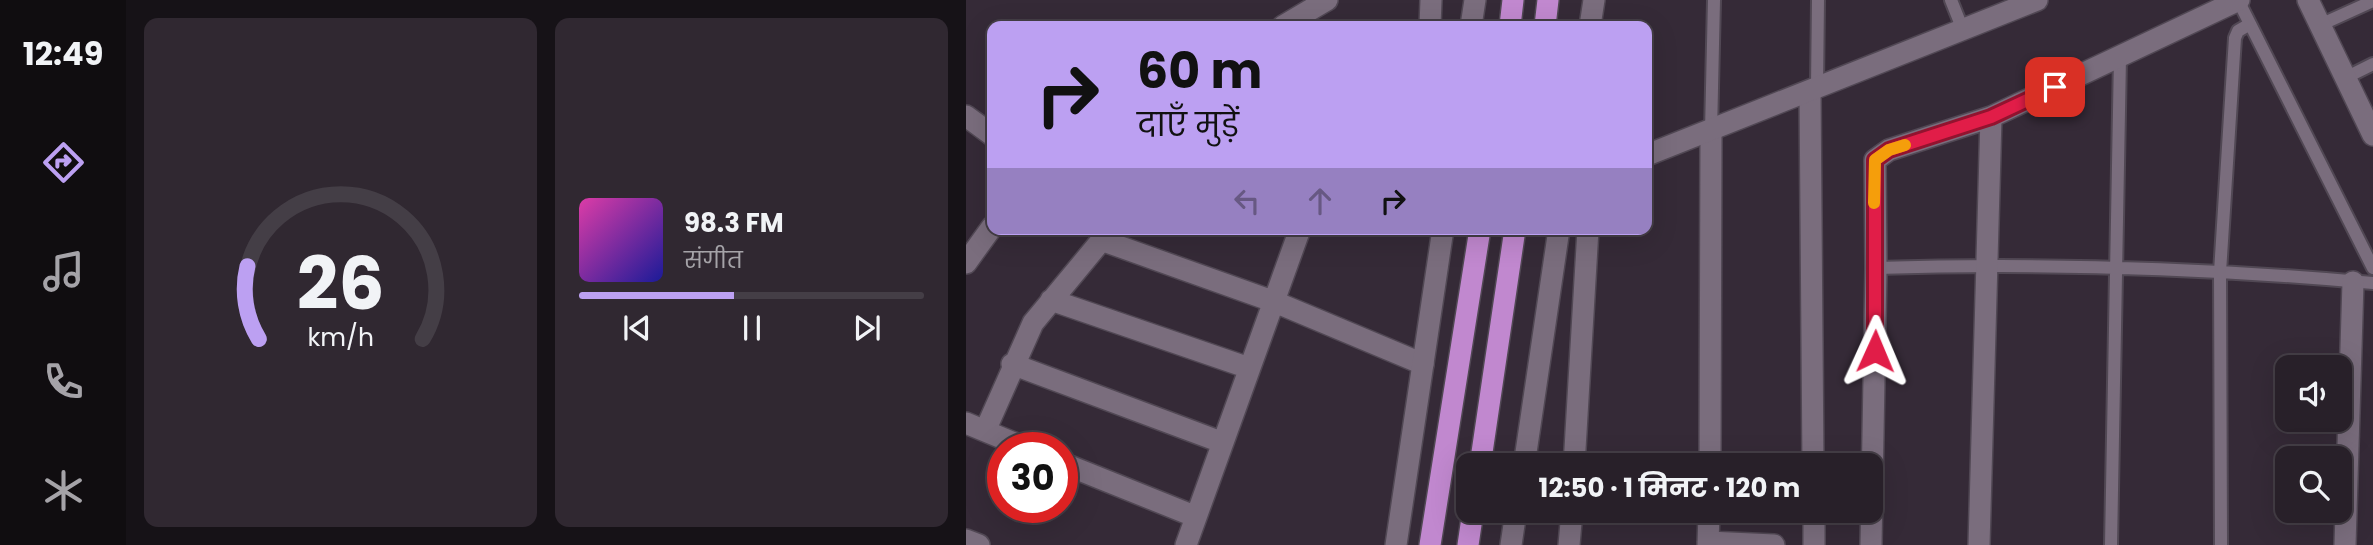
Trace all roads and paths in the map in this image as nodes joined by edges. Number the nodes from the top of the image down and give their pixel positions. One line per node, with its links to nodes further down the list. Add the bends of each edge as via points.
1 (1327, 0): 14 (street)
2 (1431, 0): 15 (street)
3 (1475, 0): 16 (street)
4 (1513, 0): 17 (highway)
5 (1548, 0): 18 (highway)
6 (1594, 0): 19 (street)
7 (1714, 0): 30 (lane)
8 (1818, 0): 26 (lane)
9 (1951, 0): 22 (lane)
10 (2037, 0): 22 (street)
11 (2239, 0): 20 (lane); 23 (street)
12 (2308, 0): 21 (street)
13 (2373, 1): 21 (lane)
14 (1291, 21)
15 (1430, 21)
16 (1472, 21)
17 (1511, 21)
18 (1546, 21)
19 (1591, 21)
20 (2250, 24): 44 (lane); 46 (lane, via 2235,38)
21 (2320, 25): 25 (street)
22 (1963, 30): 26 (street)
23 (2120, 57): 28 (street); 45 (lane)
24 (2373, 64): 25 (lane)
25 (2345, 78): 31 (street)
26 (1814, 89): 30 (street); 59 (street)
27 (966, 117): 29 (street)
28 (1991, 117): 42 (street); 43 (street, via 1889,150 1875,160)
29 (987, 132)
30 (1711, 132): 32 (street); 58 (street)
31 (2373, 135)
32 (1652, 153)
33 (987, 234): 41 (street)
34 (1106, 235): 48 (street); 49 (street)
35 (1295, 235): 49 (street)
36 (1443, 235): 51 (street)
37 (1479, 235): 72 (highway)
38 (1514, 235): 55 (highway)
39 (1558, 235): 56 (street)
40 (1588, 235): 57 (street)
41 (966, 263)
42 (1989, 265): 43 (lane); 45 (lane); 80 (street)
43 (1877, 268): 79 (street)
44 (2373, 268)
45 (2117, 269): 46 (lane); 81 (lane)
46 (2220, 272): 47 (lane); 82 (lane)
47 (2363, 283): 83 (street)
48 (1051, 300): 50 (street); 52 (street)
49 (1275, 302): 51 (street); 52 (street)
50 (1012, 364): 53 (street); 54 (street)
51 (1423, 364): 71 (street)
52 (1249, 368): 54 (street)
53 (975, 427)
54 (1222, 442): 61 (street)
55 (1482, 453)
56 (1526, 453)
57 (1575, 453)
58 (1710, 453)
59 (1813, 453)
60 (1078, 469): 61 (street)
61 (1194, 516): 70 (street)
62 (1471, 523): 73 (highway)
63 (1515, 523): 74 (street)
64 (1571, 523): 75 (street)
65 (1709, 523): 68 (street)
66 (1814, 523): 78 (street)
67 (966, 540): 69 (street)
68 (1708, 543): 76 (street)
69 (979, 545)
70 (1186, 545)
71 (1396, 545)
72 (1430, 545)
73 (1468, 545)
74 (1511, 545)
75 (1569, 545)
76 (1761, 545): 77 (street)
77 (1774, 545)
78 (1814, 545)
79 (1871, 545)
80 (1979, 545)
81 (2111, 545)
82 (2221, 545)
83 (2345, 545)

